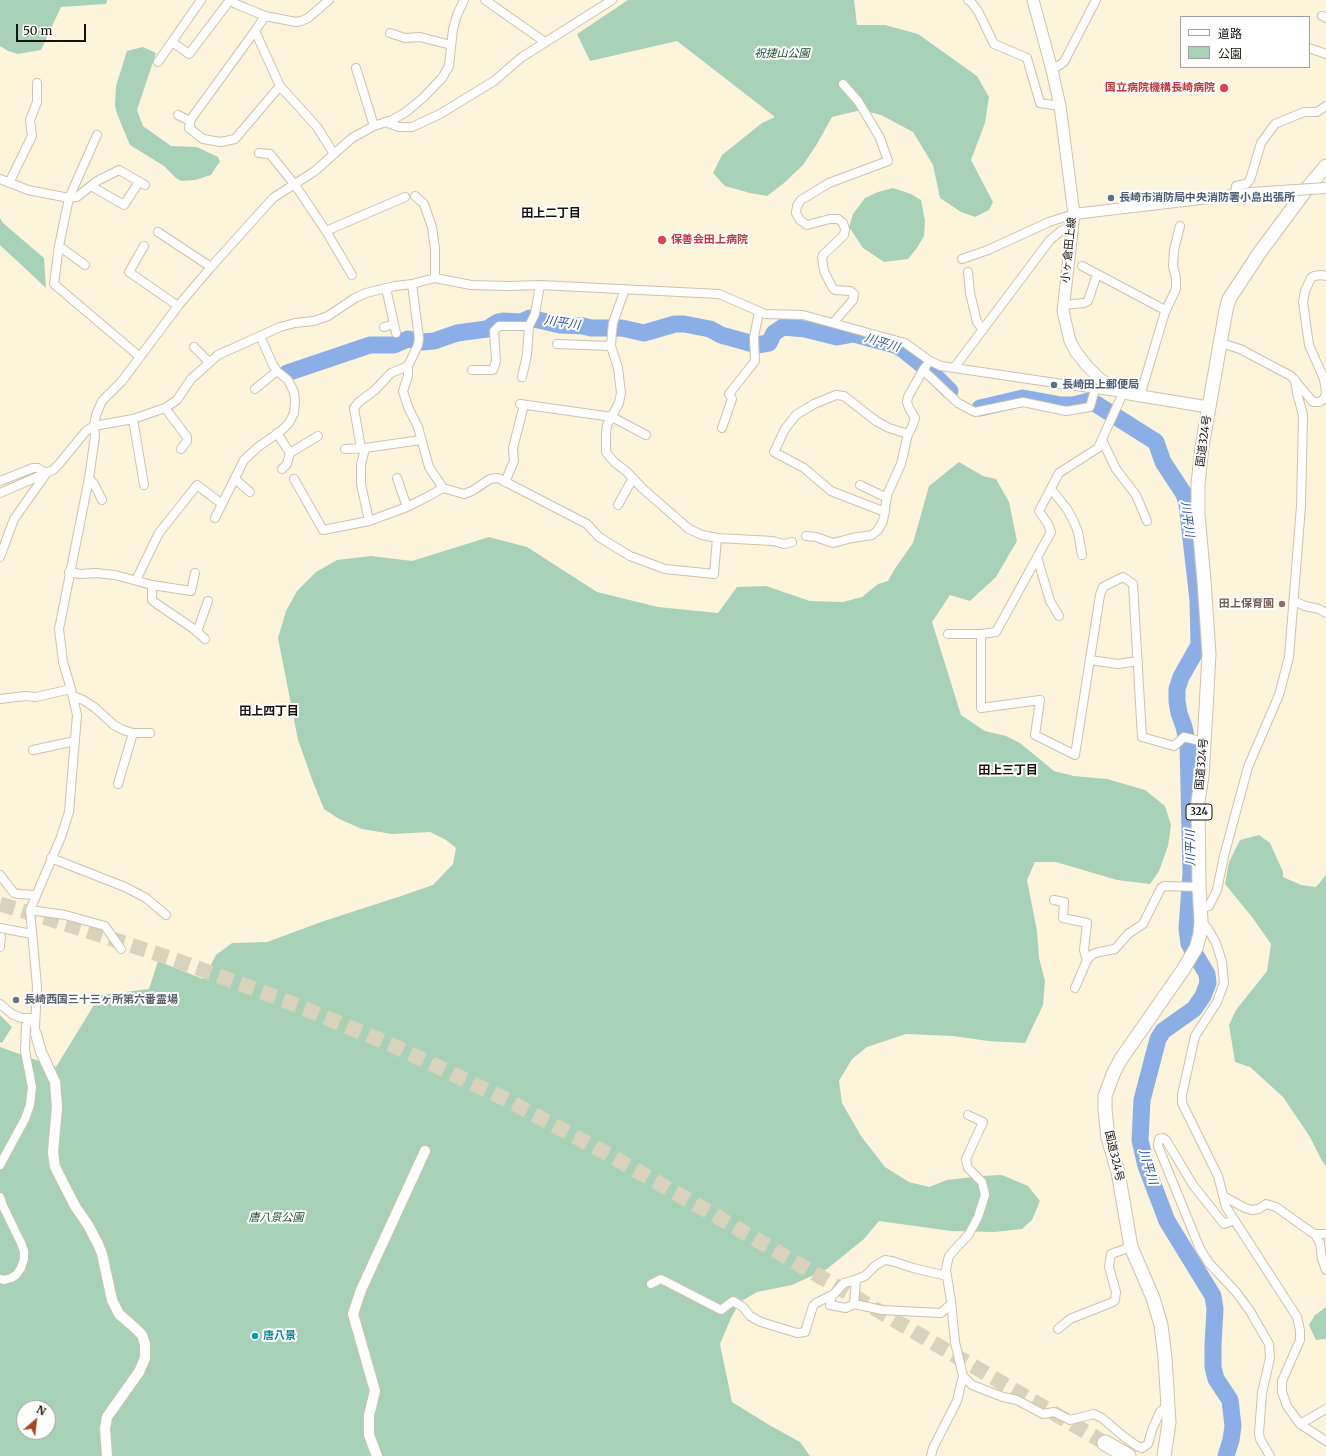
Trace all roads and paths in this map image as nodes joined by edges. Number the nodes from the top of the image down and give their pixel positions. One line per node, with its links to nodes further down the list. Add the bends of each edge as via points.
1 (200, 0): 13 (street)
2 (230, 0): 10 (street); 13 (street, via 189,54)
3 (329, 0): 10 (street, via 301,21)
4 (464, 0): 15 (street, via 457,15)
5 (485, 0): 14 (street)
6 (612, 0): 14 (street)
7 (968, 0): 24 (street, via 978,11 994,44 1027,58 1040,103)
8 (1033, 0): 20 (main road, 小ヶ倉田上線)
9 (1096, 0): 20 (street, via 1064,62)
10 (265, 16): 11 (street)
11 (255, 31): 23 (street); 27 (street)
12 (390, 33): 15 (street, via 405,38)
13 (172, 42): 18 (street)
14 (545, 42): 28 (street, via 522,57 494,81 440,114 412,127 399,127)
15 (451, 44): 28 (street, via 450,62 442,78 406,112)
16 (1310, 48): 17 (street)
17 (1326, 54)
18 (158, 62)
19 (356, 68): 29 (street)
20 (1052, 70): 24 (main road, 小ヶ倉田上線)
21 (37, 83): 35 (street, via 37,102 30,120 32,136)
22 (843, 84): 68 (street, via 858,101 873,126 888,161 829,183 801,200 797,206 796,213 807,225 830,219 843,222 844,235 822,258 824,271 835,290 850,291 854,294 853,300)
23 (280, 86): 27 (street, via 235,139 221,142 203,139 188,128); 32 (street, via 317,127)
24 (1060, 106): 43 (main road, 小ヶ倉田上線)
25 (1326, 106): 39 (street, via 1316,112 1304,112 1274,124 1261,143 1250,180 1246,184 1236,186)
26 (178, 115): 27 (street)
27 (190, 121)
28 (386, 122): 29 (street)
29 (374, 126): 32 (street, via 352,138)
30 (97, 135): 42 (street)
31 (259, 153): 36 (street, via 270,154)
32 (334, 154): 36 (street)
33 (1326, 166): 72 (highway, 国道324号 / 324, via 1236,286 1229,299)
34 (0, 179): 35 (street)
35 (9, 183): 42 (street, via 28,190)
36 (295, 185): 46 (street); 53 (street, via 273,198)
37 (91, 186): 37 (street, via 119,170 142,183 124,205); 42 (street, via 77,197)
38 (1326, 188): 39 (street, bridge)
39 (1235, 194): 43 (street)
40 (415, 196): 58 (street, via 424,204 432,227)
41 (405, 197): 46 (street)
42 (69, 198): 48 (street)
43 (1074, 214): 44 (main road, 小ヶ倉田上線); 50 (street)
44 (1072, 226): 63 (main road, 小ヶ倉田上線); 70 (street, via 1060,231 1050,240)
45 (1180, 226): 65 (street, via 1174,250 1176,289)
46 (326, 231): 56 (street)
47 (158, 232): 53 (street)
48 (59, 246): 51 (street); 76 (street, via 54,284)
49 (144, 246): 64 (street, via 129,272)
50 (962, 259)
51 (85, 265)
52 (1082, 266): 55 (street)
53 (211, 267): 64 (street)
54 (968, 272): 70 (street, via 977,322)
55 (1097, 274): 63 (street, via 1088,301); 65 (street)
56 (352, 275)
57 (1326, 276): 89 (street, via 1311,278 1303,302 1309,345 1324,379)
58 (435, 278): 59 (street); 60 (street, via 471,284)
59 (412, 284): 61 (street); 79 (street, via 418,341)
60 (540, 284): 62 (street); 67 (street)
61 (386, 288): 69 (street, via 395,329); 71 (street, via 355,298 328,316 280,327)
62 (625, 289): 66 (street, via 719,294); 74 (street, via 613,323)
63 (1064, 305): 88 (main road, 小ヶ倉田上線, via 1067,332 1076,352 1100,379)
64 (178, 306): 76 (street)
65 (1165, 310): 90 (street)
66 (759, 312): 68 (street, via 771,315 803,315); 96 (street, via 754,337 755,361 729,394 732,399)
67 (532, 320): 81 (street, via 499,326 494,331 496,361 493,370); 84 (street)
68 (833, 323): 77 (street, via 906,343)
69 (384, 327)
70 (983, 330): 80 (street)
71 (260, 336): 78 (street, via 218,355); 83 (street)
72 (1221, 343): 85 (street, via 1247,352); 91 (highway, 国道324号 / 324)
73 (557, 344): 74 (street)
74 (611, 346): 93 (street, via 618,368 620,393 619,403)
75 (194, 347): 78 (street)
76 (140, 357): 95 (street, via 122,381 102,401)
77 (930, 361): 80 (street); 82 (street)
78 (209, 362): 92 (street, via 191,379 178,400)
79 (408, 366): 101 (street, via 403,391); 103 (street, via 392,373 354,408)
80 (954, 368): 86 (street)
81 (472, 370)
82 (923, 370): 86 (street, via 958,403 975,412 1023,402 1066,412 1090,407); 98 (street, via 908,397 909,408 915,418)
83 (277, 371): 87 (street); 97 (street, via 288,380 295,401 289,423)
84 (522, 377)
85 (1295, 380): 89 (street, via 1313,402 1324,399); 142 (street, via 1303,415 1301,506)
86 (1095, 388): 88 (street)
87 (256, 389)
88 (1123, 393): 90 (main road, 小ヶ倉田上線); 102 (street)
89 (1326, 393)
90 (1140, 396): 91 (main road, 小ヶ倉田上線)
91 (1208, 407): 156 (highway, 国道324号 / 324, via 1198,500 1209,654)
92 (165, 408): 94 (street); 105 (street, via 187,437)
93 (612, 417): 99 (street); 111 (street, via 607,425 606,452); 115 (street, via 522,404 513,448 514,461)
94 (133, 419): 95 (street); 116 (street)
95 (94, 426): 108 (street, via 86,431 59,464); 109 (street)
96 (722, 428)
97 (277, 433): 106 (street); 112 (street, via 244,460)
98 (908, 434): 122 (street, via 901,464); 127 (street, via 876,421 844,396 836,395 796,415 785,429 774,452 804,468 831,491)
99 (646, 435)
100 (318, 436): 106 (street)
101 (421, 440): 103 (street); 118 (street, via 429,466)
102 (1102, 440): 119 (street, via 1098,448 1059,473); 130 (street, via 1116,469 1136,495)
103 (363, 448): 104 (street); 129 (street, via 361,484)
104 (345, 449)
105 (181, 450)
106 (290, 453): 107 (street, via 287,464)
107 (282, 469)
108 (46, 473): 114 (street, via 33,468); 121 (street); 134 (street, via 14,519)
109 (89, 478): 123 (street); 137 (street)
110 (398, 478): 126 (street)
111 (633, 478): 125 (street); 132 (street, via 689,529)
112 (234, 479): 120 (street); 124 (street)
113 (294, 479): 129 (street, via 323,530)
114 (0, 481)
115 (505, 482): 118 (street, via 498,478 490,479 464,494); 132 (street, via 587,524 599,537 630,556 665,569 714,574)
116 (144, 485)
117 (860, 485): 122 (street)
118 (442, 488): 126 (street)
119 (1051, 489): 135 (street, via 1074,522); 136 (street, via 1039,510 1050,532)
120 (250, 492)
121 (1, 494)
122 (887, 498): 127 (street)
123 (102, 500)
124 (222, 504): 128 (street); 139 (street, via 196,485 159,533)
125 (618, 505)
126 (407, 506): 129 (street)
127 (885, 512): 131 (street, via 878,530 872,535 833,543)
128 (215, 518)
129 (369, 521)
130 (1147, 521)
131 (806, 536)
132 (717, 538): 133 (street, via 773,541 784,544)
133 (792, 542)
134 (1, 553)
135 (1082, 555)
136 (1037, 557): 144 (street, via 1050,602); 147 (street, via 996,632)
137 (70, 572): 139 (street, via 109,574); 151 (street, via 59,629 62,662)
138 (195, 573): 140 (street, via 191,591)
139 (136, 580): 140 (street)
140 (152, 585): 145 (street, via 152,600)
141 (208, 601): 145 (street)
142 (1294, 602): 143 (street); 164 (street, via 1289,657 1279,695 1248,767 1217,890 1209,906)
143 (1326, 613)
144 (1059, 616)
145 (197, 632): 148 (street)
146 (948, 634): 147 (street)
147 (981, 634): 149 (street, via 981,708 1040,700 1035,735 1075,755)
148 (206, 639)
149 (1090, 660): 150 (street, via 1118,664); 150 (street, via 1103,587 1123,577 1133,584)
150 (1138, 661): 156 (street, via 1142,737 1174,746 1184,737)
151 (72, 693): 152 (street); 153 (street, via 94,707 114,726); 155 (street, via 77,715)
152 (0, 699)
153 (133, 733): 154 (street); 158 (street)
154 (150, 733)
155 (75, 741): 157 (street); 159 (street, via 69,812)
156 (1204, 742): 161 (highway, 国道324号 / 324, via 1198,801)
157 (33, 750)
158 (118, 784)
159 (51, 858): 162 (street); 166 (street, via 125,886 146,898)
160 (0, 875): 162 (street, via 14,893)
161 (1199, 887): 164 (highway, 国道324号 / 324); 173 (street, via 1164,886 1144,924 1128,934 1115,949 1093,954)
162 (36, 896): 165 (street)
163 (1054, 900): 173 (street, via 1064,902 1063,918 1087,923 1084,950)
164 (1201, 908): 167 (highway, 国道324号 / 324)
165 (30, 910): 169 (street); 172 (street, via 65,915 104,926)
166 (166, 915)
167 (1201, 921): 181 (street, via 1216,943 1223,967 1224,983 1217,1002 1194,1036 1182,1103 1218,1176); 186 (highway, 国道324号 / 324, via 1196,948 1121,1059 1106,1096 1108,1138 1118,1172)
168 (0, 928): 169 (street)
169 (32, 934): 176 (street, via 37,986)
170 (1, 937): 171 (street)
171 (0, 947)
172 (121, 948)
173 (1087, 960): 174 (street)
174 (1075, 988)
175 (0, 1004): 176 (street, via 21,1018)
176 (35, 1018): 177 (street); 180 (street, via 26,1026 25,1051 32,1087 30,1105 25,1120)
177 (36, 1034): 202 (street, via 55,1082 55,1167 98,1244 112,1300 119,1314 142,1335 146,1344 145,1358 139,1372 107,1417)
178 (968, 1115): 188 (street, via 983,1122 966,1159 968,1168 982,1182 985,1195 969,1234 949,1256)
179 (425, 1151): 203 (street, via 361,1290 353,1314 375,1391 369,1415 369,1435)
180 (0, 1165)
181 (1223, 1196): 183 (street); 184 (street, via 1252,1210 1266,1204 1276,1207)
182 (0, 1197): 189 (street, via 24,1255 21,1268 16,1275)
183 (1234, 1220): 199 (street, via 1297,1317 1300,1340 1284,1377 1282,1392 1287,1406); 207 (street, via 1224,1224 1193,1185 1166,1140 1159,1139 1158,1146 1200,1249 1250,1311 1269,1344 1270,1358 1262,1392 1259,1434)
184 (1315, 1234): 185 (street); 187 (street, via 1320,1243)
185 (1326, 1234)
186 (1131, 1247): 195 (street, via 1111,1254 1110,1267 1116,1292 1115,1300 1070,1319); 197 (highway, 国道324号 / 324, via 1153,1298 1161,1325)
187 (1326, 1270)
188 (947, 1276): 190 (street, via 885,1260); 194 (street)
189 (0, 1279)
190 (856, 1280): 192 (street, via 844,1282); 193 (street)
191 (651, 1284): 192 (street, via 661,1279 721,1310 734,1302 743,1307 750,1316 762,1322 797,1333 805,1332 813,1306)
192 (832, 1295): 193 (street, via 830,1305 846,1308)
193 (854, 1304): 194 (street, via 882,1310 941,1313)
194 (952, 1304): 196 (street, via 955,1342)
195 (1058, 1329)
196 (963, 1376): 197 (street, via 972,1385 1017,1400 1043,1414 1054,1412 1070,1420 1094,1414 1142,1448 1148,1444 1160,1412); 204 (street, via 957,1401)
197 (1168, 1405): 206 (highway, 国道324号 / 324)
198 (1326, 1409): 199 (street)
199 (1300, 1424): 200 (street)
200 (1326, 1441)
201 (1105, 1442): 205 (highway)
202 (107, 1456)
203 (377, 1456)
204 (931, 1456)
205 (1128, 1456)
206 (1164, 1456)
207 (1270, 1456)

